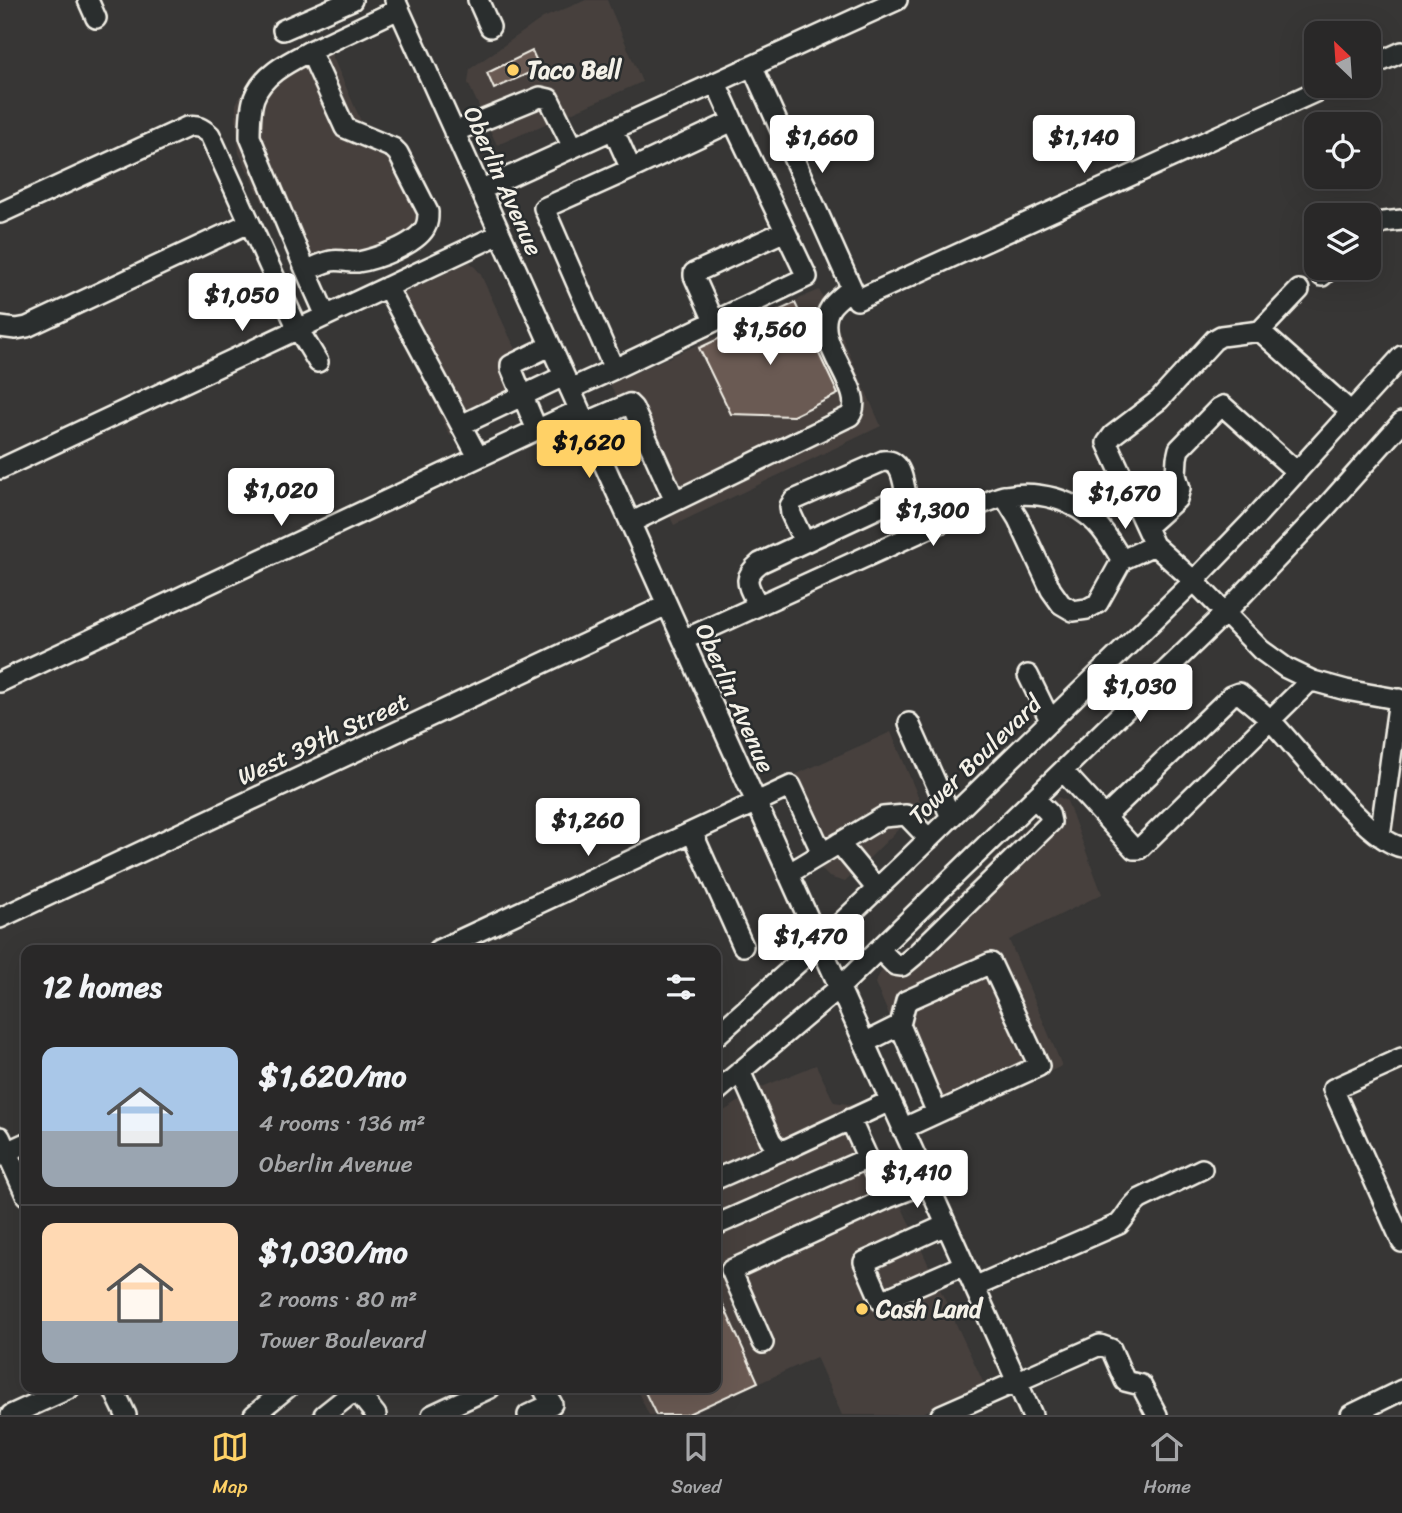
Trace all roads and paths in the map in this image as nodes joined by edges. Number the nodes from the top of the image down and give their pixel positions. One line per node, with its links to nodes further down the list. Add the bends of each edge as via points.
1 (352, 0): 6 (street)
2 (478, 0): 5 (street)
3 (897, 0): 10 (street)
4 (397, 5): 7 (street); 15 (street, Oberlin Avenue)
5 (490, 27)
6 (283, 30)
7 (310, 51): 25 (street, via 269,75 254,97 250,119 250,137); 25 (street, via 345,128 398,153 428,220 420,234 377,258 354,263 327,261)
8 (1402, 52): 9 (street)
9 (1381, 61)
10 (752, 66): 11 (street); 28 (street)
11 (716, 83): 13 (street); 14 (street)
12 (1304, 97): 28 (street)
13 (733, 121): 17 (street); 23 (street)
14 (613, 129): 16 (street); 17 (street)
15 (454, 132): 16 (street, via 545,97); 18 (street, Oberlin Avenue)
16 (573, 148): 18 (street)
17 (631, 169): 37 (street, via 544,208)
18 (480, 190): 24 (street, Oberlin Avenue)
19 (0, 213): 21 (street, via 194,126 209,135)
20 (1402, 220): 22 (street)
21 (249, 223): 31 (street, via 27,327); 32 (street)
22 (1381, 223)
23 (785, 230): 30 (street, via 694,273); 30 (street, via 807,277)
24 (500, 234): 26 (street); 34 (street, Oberlin Avenue)
25 (306, 271): 29 (street)
26 (387, 287): 29 (street); 43 (street)
27 (1299, 289): 33 (street)
28 (854, 294): 50 (street, via 830,308 825,325 855,400 850,416)
29 (326, 316): 32 (street)
30 (714, 321): 37 (street)
31 (0, 327)
32 (298, 329): 36 (street); 46 (street)
33 (1260, 331): 40 (street); 52 (street, via 1214,340 1159,400 1107,443)
34 (550, 346): 38 (street, Oberlin Avenue); 39 (street, via 511,365)
35 (1402, 356): 40 (street, Tower Boulevard)
36 (318, 362)
37 (614, 369): 38 (street)
38 (567, 383): 39 (street); 41 (street, Oberlin Avenue)
39 (522, 396): 43 (street); 44 (street)
40 (1351, 412): 47 (street, Tower Boulevard)
41 (582, 416): 44 (street); 50 (street, via 629,404 634,408); 51 (street, Oberlin Avenue)
42 (1402, 422): 60 (street)
43 (461, 425): 45 (street)
44 (537, 429): 45 (street)
45 (478, 457): 64 (street)
46 (0, 469)
47 (1297, 472): 52 (street, via 1223,406 1180,449 1177,499); 57 (street, Tower Boulevard)
48 (906, 495): 53 (street); 54 (street); 54 (street, via 891,460 794,500 791,514)
49 (1004, 496): 53 (street); 56 (street, via 1063,500 1097,523); 56 (street, via 1051,590 1073,611 1098,603)
50 (675, 501): 51 (street)
51 (630, 523): 58 (street, Oberlin Avenue)
52 (1146, 527): 55 (street)
53 (925, 530): 59 (street)
54 (804, 542): 59 (street, via 751,570 748,583)
55 (1154, 545): 56 (street); 57 (street)
56 (1122, 560)
57 (1194, 581): 60 (street); 66 (street, Tower Boulevard)
58 (667, 604): 61 (street, Oberlin Avenue); 82 (street, West 39th Street)
59 (758, 606): 61 (street)
60 (1225, 613): 63 (street, via 1261,650); 69 (street)
61 (683, 640): 71 (street, Oberlin Avenue)
62 (1028, 675): 66 (street)
63 (1311, 680): 65 (street); 67 (street)
64 (0, 682)
65 (1400, 700): 75 (street)
66 (1050, 720): 72 (street, Tower Boulevard)
67 (1270, 720): 73 (street, via 1239,693 1231,696); 73 (street, via 1139,849); 75 (street)
68 (909, 723): 72 (street)
69 (1063, 771): 70 (street); 73 (street)
70 (1034, 798): 86 (street); 86 (street, via 1049,813 1051,822 914,956 902,966 895,965)
71 (755, 802): 74 (street); 79 (street, via 791,786); 80 (street, Oberlin Avenue)
72 (951, 817): 76 (street, Tower Boulevard)
73 (1105, 817)
74 (692, 832): 84 (street); 85 (street)
75 (1380, 836): 78 (street)
76 (929, 839): 77 (street, via 906,815 883,817); 81 (street, Tower Boulevard)
77 (839, 843): 79 (street); 81 (street)
78 (1402, 848)
79 (822, 853): 80 (street)
80 (788, 874): 83 (street, Oberlin Avenue)
81 (877, 889): 83 (street, Tower Boulevard)
82 (0, 918)
83 (819, 943): 87 (street, Oberlin Avenue); 89 (street, Tower Boulevard)
84 (449, 945)
85 (743, 946)
86 (879, 949): 87 (street)
87 (839, 988): 90 (street, Oberlin Avenue); 92 (street)
88 (900, 1025): 90 (street); 95 (street); 95 (street, via 906,1001 991,963 1039,1066)
89 (721, 1031)
90 (864, 1043): 94 (street, Oberlin Avenue)
91 (1402, 1058): 109 (street, via 1333,1089)
92 (740, 1071): 93 (street); 100 (street, via 771,1141)
93 (721, 1087)
94 (890, 1101): 96 (street); 97 (street, Oberlin Avenue)
95 (937, 1113): 97 (street)
96 (850, 1119): 100 (street); 101 (street)
97 (902, 1129): 104 (street, Oberlin Avenue)
98 (21, 1144): 99 (street)
99 (2, 1148): 105 (street)
100 (780, 1151): 103 (street)
101 (868, 1158): 106 (street); 107 (street)
102 (1202, 1170): 111 (street, via 1140,1199 1119,1224)
103 (721, 1178)
104 (927, 1183): 106 (street); 108 (street, Oberlin Avenue)
105 (21, 1185)
106 (888, 1198): 112 (street, via 731,1270)
107 (721, 1223)
108 (946, 1224): 110 (street, Oberlin Avenue); 110 (street, via 864,1262 881,1301)
109 (1402, 1242)
110 (964, 1265): 111 (street, Oberlin Avenue)
111 (974, 1287): 113 (street, Oberlin Avenue)
112 (763, 1343)
113 (1017, 1381): 129 (street); 130 (street, Oberlin Avenue); 131 (street, via 1100,1345 1111,1349 1125,1381 1141,1385)
114 (1402, 1390): 132 (street)
115 (60, 1393): 122 (street)
116 (115, 1393): 123 (street)
117 (281, 1393): 124 (street)
118 (352, 1393): 125 (street)
119 (360, 1393): 126 (street)
120 (479, 1393): 127 (street)
121 (546, 1393): 128 (street, via 552,1404)
122 (11, 1415)
123 (126, 1415)
124 (254, 1415)
125 (324, 1415)
126 (376, 1415)
127 (432, 1415)
128 (528, 1415)
129 (941, 1415)
130 (1032, 1415)
131 (1157, 1415)
132 (1351, 1415)

